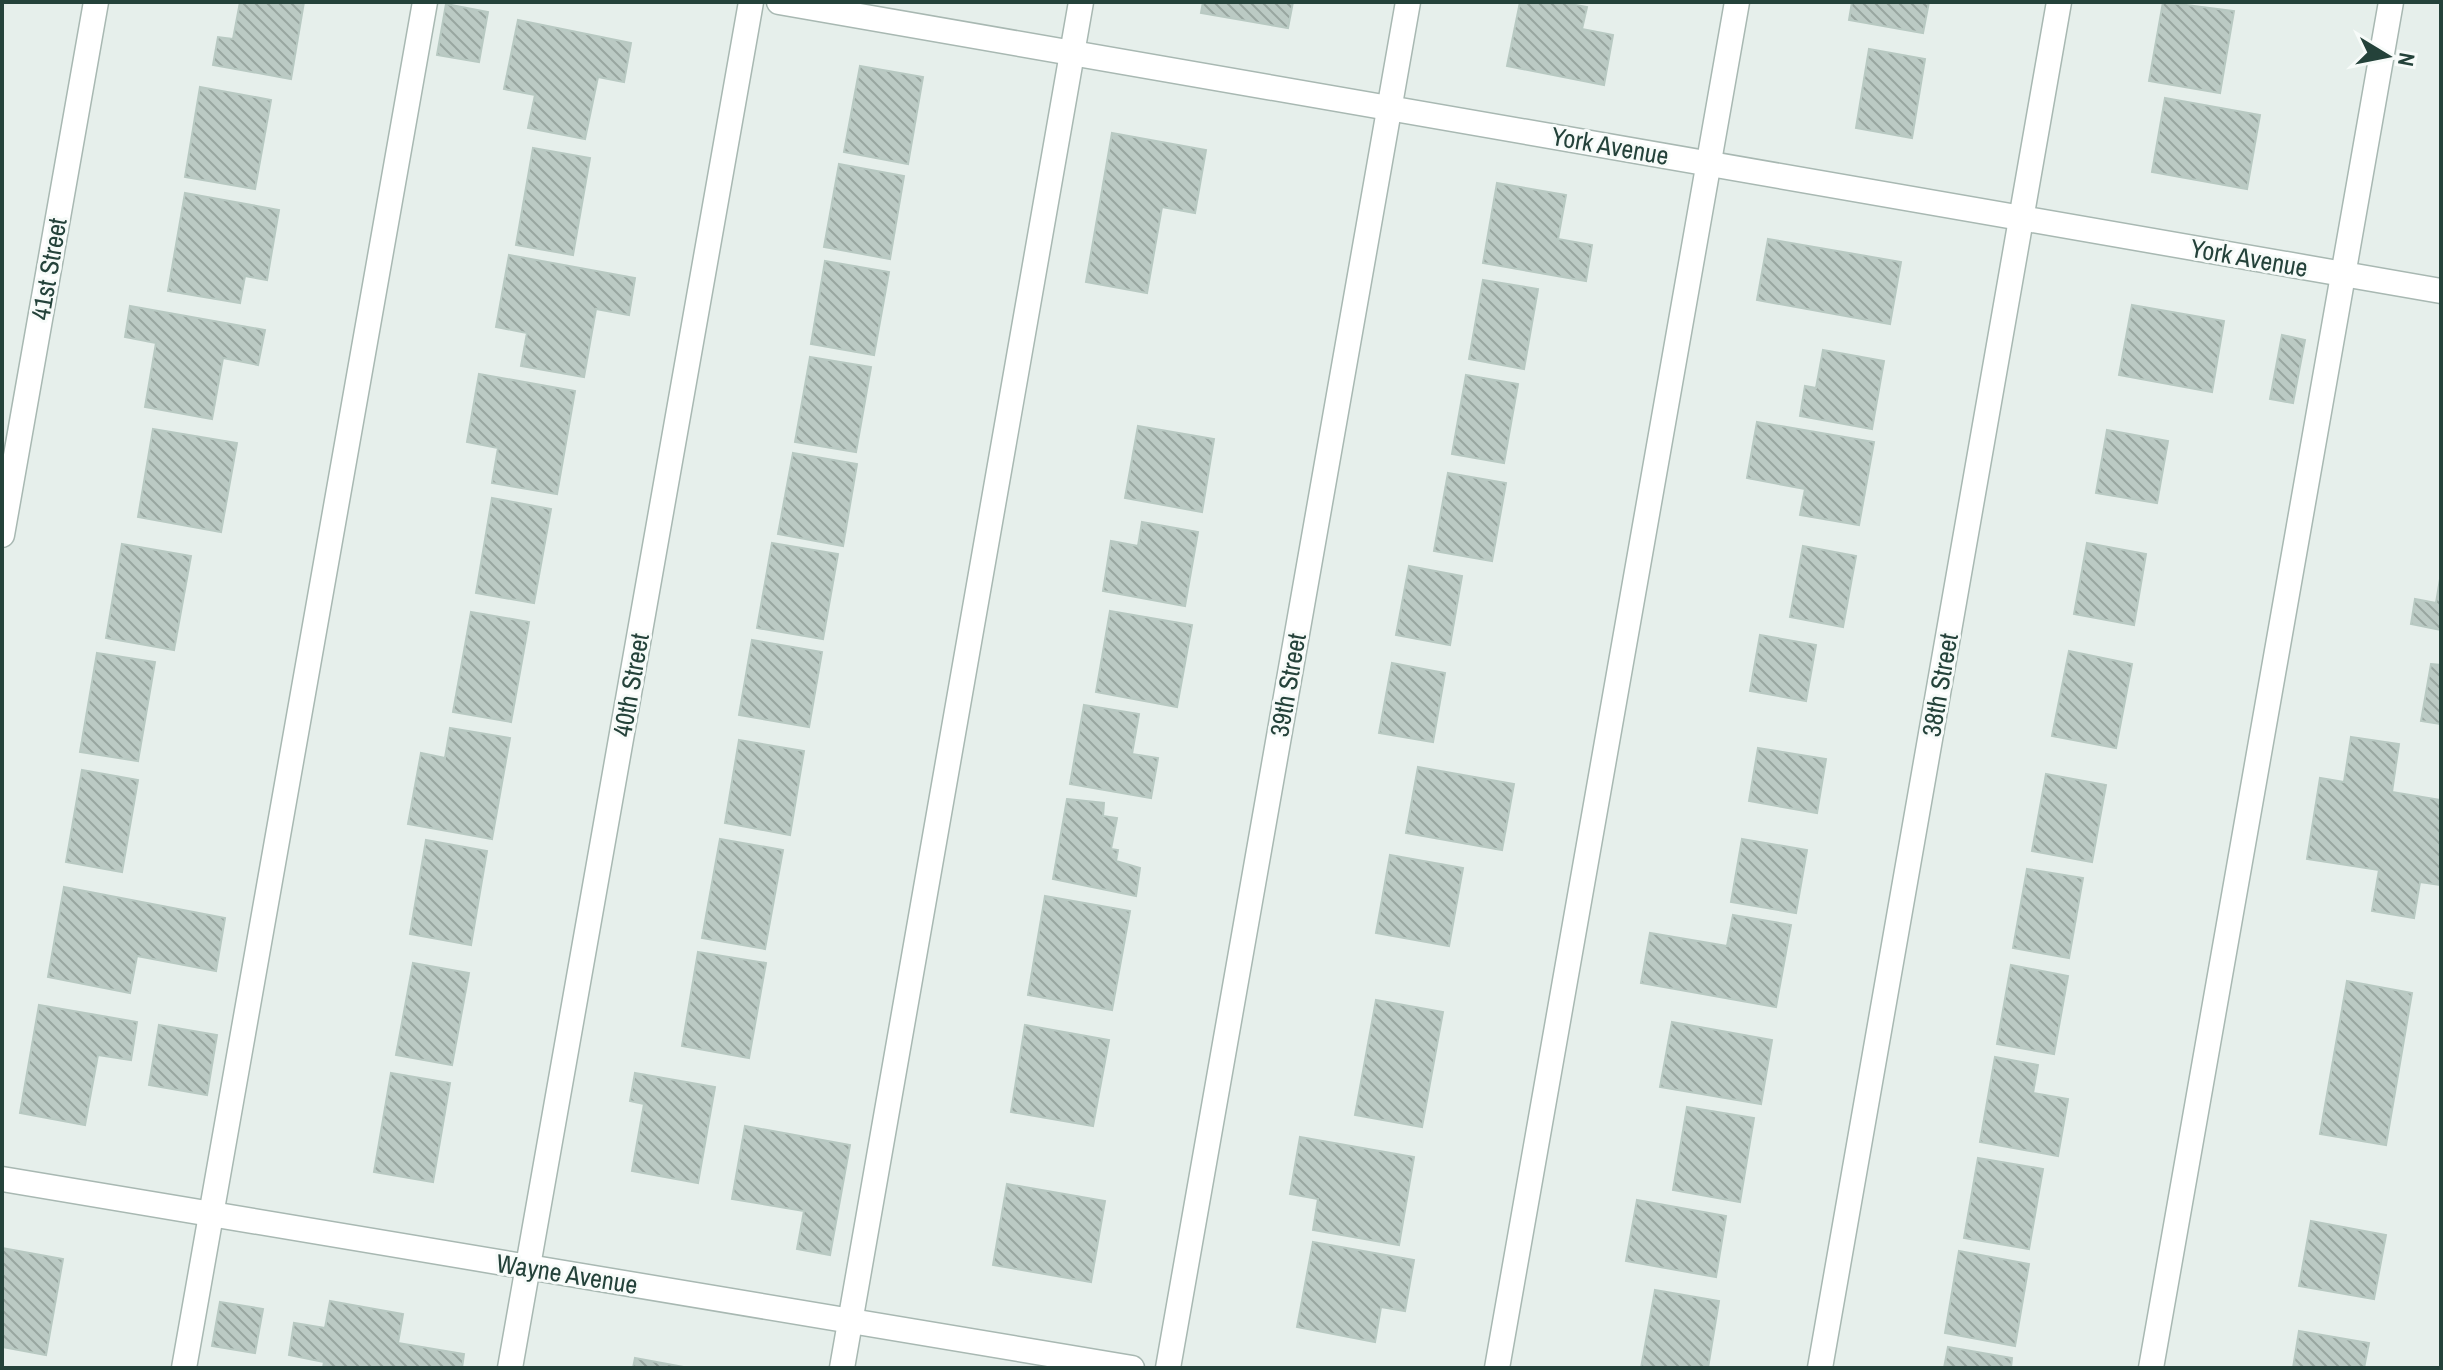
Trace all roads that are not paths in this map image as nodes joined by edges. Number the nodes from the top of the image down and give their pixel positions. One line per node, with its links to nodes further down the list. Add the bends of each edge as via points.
1 (96, 2): 16 (street, 41st Street)
2 (425, 2): 18 (street)
3 (751, 2): 19 (street, 40th Street)
4 (779, 2): 10 (street, York Avenue)
5 (1081, 2): 10 (street)
6 (1408, 2): 11 (street, 39th Street)
7 (1737, 2): 12 (street)
8 (2059, 2): 13 (street, 38th Street)
9 (2391, 2): 14 (street)
10 (1073, 53): 11 (street, York Avenue); 20 (street)
11 (1389, 108): 12 (street, York Avenue); 25 (street, 39th Street)
12 (1708, 163): 13 (street, York Avenue); 26 (street)
13 (2021, 218): 14 (street, York Avenue); 27 (street, 38th Street)
14 (2342, 274): 15 (street, York Avenue); 28 (street)
15 (2441, 291)
16 (2, 535)
17 (2, 1179): 18 (street, Wayne Avenue)
18 (211, 1214): 19 (street, Wayne Avenue); 21 (street)
19 (528, 1268): 20 (street, Wayne Avenue); 22 (street, 40th Street)
20 (850, 1321): 23 (street); 24 (street, Wayne Avenue)
21 (184, 1368)
22 (510, 1368)
23 (842, 1368)
24 (1132, 1368)
25 (1168, 1368)
26 (1497, 1368)
27 (1820, 1368)
28 (2151, 1368)

